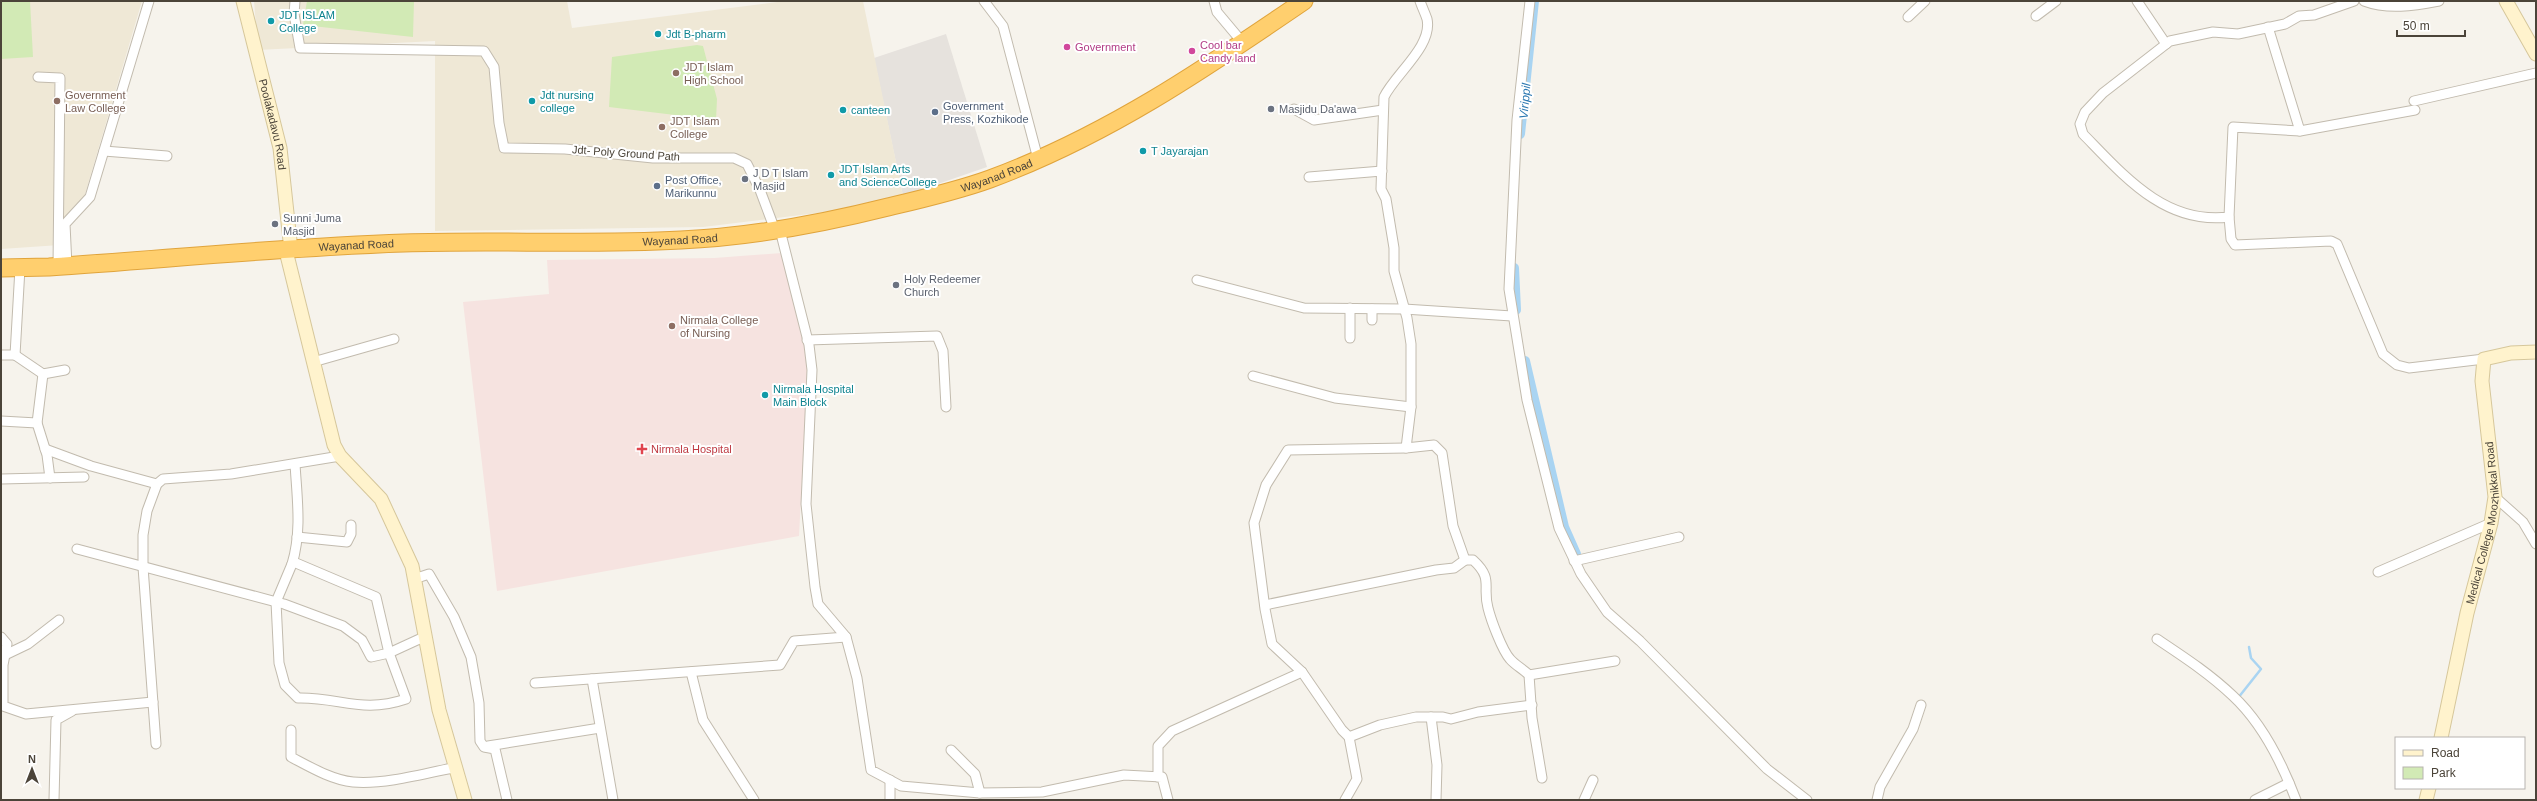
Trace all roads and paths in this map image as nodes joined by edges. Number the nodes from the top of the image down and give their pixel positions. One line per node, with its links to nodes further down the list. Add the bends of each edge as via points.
1 (149, 1): 27 (street)
2 (243, 1): 34 (street, Poolakadavu Road, via 280,148)
3 (296, 1): 33 (street, Jdt- Poly Ground Path, via 294,14 300,48 484,51 494,67 498,123 504,148 565,149 653,158 734,158 747,164)
4 (984, 1): 29 (street, via 1003,26)
5 (1214, 1): 19 (street, via 1217,12)
6 (1304, 1): 19 (highway, Wayanad Road)
7 (1420, 1): 25 (street, via 1427,19 1425,34 1413,59 1389,87 1384,97)
8 (1530, 1): 42 (street, via 1515,155 1509,289)
9 (1925, 1): 17 (street)
10 (2056, 1): 16 (street)
11 (2137, 1): 20 (street)
12 (2354, 1): 18 (street, via 2314,15 2299,16 2285,24)
13 (2364, 1): 14 (street, via 2380,7 2415,6)
14 (2439, 1)
15 (2506, 1): 21 (street)
16 (2036, 16)
17 (1908, 17)
18 (2268, 27): 20 (street, via 2238,34 2213,32); 26 (street)
19 (1243, 43): 29 (highway, Wayanad Road, via 1127,117 1067,148)
20 (2166, 44): 32 (street, via 2103,94 2085,112 2080,124 2084,134 2127,179 2158,203 2185,215 2216,219)
21 (2536, 54)
22 (2536, 73): 26 (street, via 2414,106)
23 (38, 77): 35 (street, via 60,78)
24 (1294, 109): 25 (street, via 1314,120)
25 (1383, 110): 30 (street, via 1380,157)
26 (2300, 131): 32 (street, via 2233,128)
27 (104, 151): 28 (street); 35 (street, via 90,197 65,224)
28 (167, 156)
29 (1038, 159): 33 (highway, Wayanad Road, via 989,179 941,194 832,221)
30 (1382, 171): 31 (street); 41 (street, via 1381,189 1386,199 1394,248 1394,271)
31 (1309, 178)
32 (2229, 217): 50 (street, via 2231,239 2235,245 2331,241 2337,244 2383,354 2397,365 2409,368)
33 (777, 230): 34 (highway, Wayanad Road, via 681,240 560,244 404,243); 46 (street, Jdt- Poly Ground Path)
34 (289, 250): 35 (highway, Wayanad Road); 51 (street, Poolakadavu Road)
35 (62, 266): 37 (highway, Wayanad Road)
36 (1, 268): 37 (highway, Wayanad Road)
37 (20, 268): 49 (street)
38 (1197, 280): 39 (street, via 1304,308)
39 (1350, 308): 40 (street); 44 (street)
40 (1372, 309): 41 (street); 43 (street)
41 (1404, 309): 42 (street); 56 (street, via 1412,367)
42 (1512, 316): 75 (street, via 1527,400 1550,494 1559,528)
43 (1372, 320)
44 (1350, 338)
45 (394, 339): 51 (street)
46 (808, 340): 55 (street, via 937,336 943,351); 85 (street, Jdt- Poly Ground Path, via 812,370 806,504 815,587 818,604)
47 (2536, 352): 50 (street)
48 (1, 355): 49 (street)
49 (15, 355): 53 (street)
50 (2484, 359): 67 (street, Medical College Moozhikkal Road, via 2482,381)
51 (313, 362): 61 (street, Poolakadavu Road, via 334,444)
52 (65, 370): 53 (street)
53 (43, 374): 58 (street)
54 (1253, 376): 56 (street, via 1335,398)
55 (946, 407)
56 (1411, 407): 59 (street)
57 (1, 421): 58 (street)
58 (37, 423): 60 (street)
59 (1406, 448): 74 (street, via 1434,445 1442,453 1452,526); 81 (street, via 1288,450 1266,485 1254,523)
60 (45, 449): 64 (street); 66 (street, via 91,466)
61 (340, 456): 62 (street); 79 (street, via 381,499 412,566)
62 (295, 464): 66 (street, via 231,474 163,479); 70 (street, via 299,522)
63 (84, 477): 64 (street)
64 (50, 478): 65 (street)
65 (1, 480)
66 (157, 484): 77 (street, via 142,535)
67 (2495, 497): 68 (street, Medical College Moozhikkal Road); 72 (street, via 2524,522)
68 (2491, 523): 78 (street); 103 (street, Medical College Moozhikkal Road, via 2467,613)
69 (351, 525): 70 (street, via 351,534 347,542)
70 (297, 537): 76 (street)
71 (1679, 537): 75 (street)
72 (2536, 544)
73 (77, 549): 77 (street)
74 (1465, 560): 81 (street, via 1454,568); 92 (street, via 1474,560 1487,576 1488,606 1501,642 1510,659)
75 (1574, 561): 126 (street, via 1607,612 1640,641 1767,769)
76 (292, 564): 80 (street); 87 (street, via 313,569 376,597)
77 (142, 567): 80 (street); 95 (street)
78 (2378, 572)
79 (414, 579): 83 (street); 105 (street, via 429,574 454,617 471,657 479,703 480,740)
80 (276, 602): 87 (street, via 343,626 362,640 371,657); 87 (street, via 279,663 285,685 298,698 317,697 357,706 386,706 406,699)
81 (1265, 606): 91 (street, via 1272,644)
82 (59, 620): 88 (street, via 28,644)
83 (426, 636): 87 (street); 107 (street, via 439,710)
84 (1, 637): 88 (street, via 7,644)
85 (846, 637): 90 (street, via 794,641 780,664); 110 (street, via 857,678 871,770)
86 (2157, 639): 112 (street, via 2198,666 2234,696 2265,736)
87 (389, 653)
88 (5, 655): 98 (street, via 2,664 3,706 26,714)
89 (1615, 661): 92 (street)
90 (691, 672): 93 (street); 120 (street, via 703,720)
91 (1302, 672): 102 (street); 108 (street, via 1172,731 1158,746)
92 (1529, 675): 96 (street)
93 (592, 679): 94 (street); 100 (street)
94 (535, 683)
95 (153, 702): 98 (street); 104 (street)
96 (1532, 705): 99 (street, via 1478,712 1451,719); 109 (street)
97 (1921, 705): 127 (street, via 1913,729 1880,787)
98 (75, 710): 116 (street, via 56,720)
99 (1431, 717): 102 (street, via 1416,717 1380,725); 124 (street, via 1437,765)
100 (600, 728): 105 (street); 119 (street)
101 (291, 730): 107 (street, via 291,757 325,774 353,782 405,778)
102 (1349, 737): 123 (street, via 1356,779)
103 (2442, 737)
104 (156, 744)
105 (484, 747): 118 (street, via 495,749)
106 (951, 750): 114 (street, via 975,774)
107 (457, 767): 117 (street)
108 (1158, 777): 115 (street, via 1124,775); 122 (street, via 1162,777)
109 (1542, 778)
110 (890, 780): 114 (street, via 901,786); 121 (street)
111 (1593, 780): 125 (street)
112 (2289, 782): 128 (street); 129 (street)
113 (2429, 789): 130 (street)
114 (980, 793): 115 (street)
115 (1044, 796)
116 (54, 800)
117 (465, 800)
118 (507, 800)
119 (613, 800)
120 (754, 800)
121 (890, 800)
122 (1168, 800)
123 (1345, 800)
124 (1436, 800)
125 (1584, 800)
126 (1807, 800)
127 (1877, 800)
128 (2255, 800)
129 (2296, 800)
130 (2426, 800)

